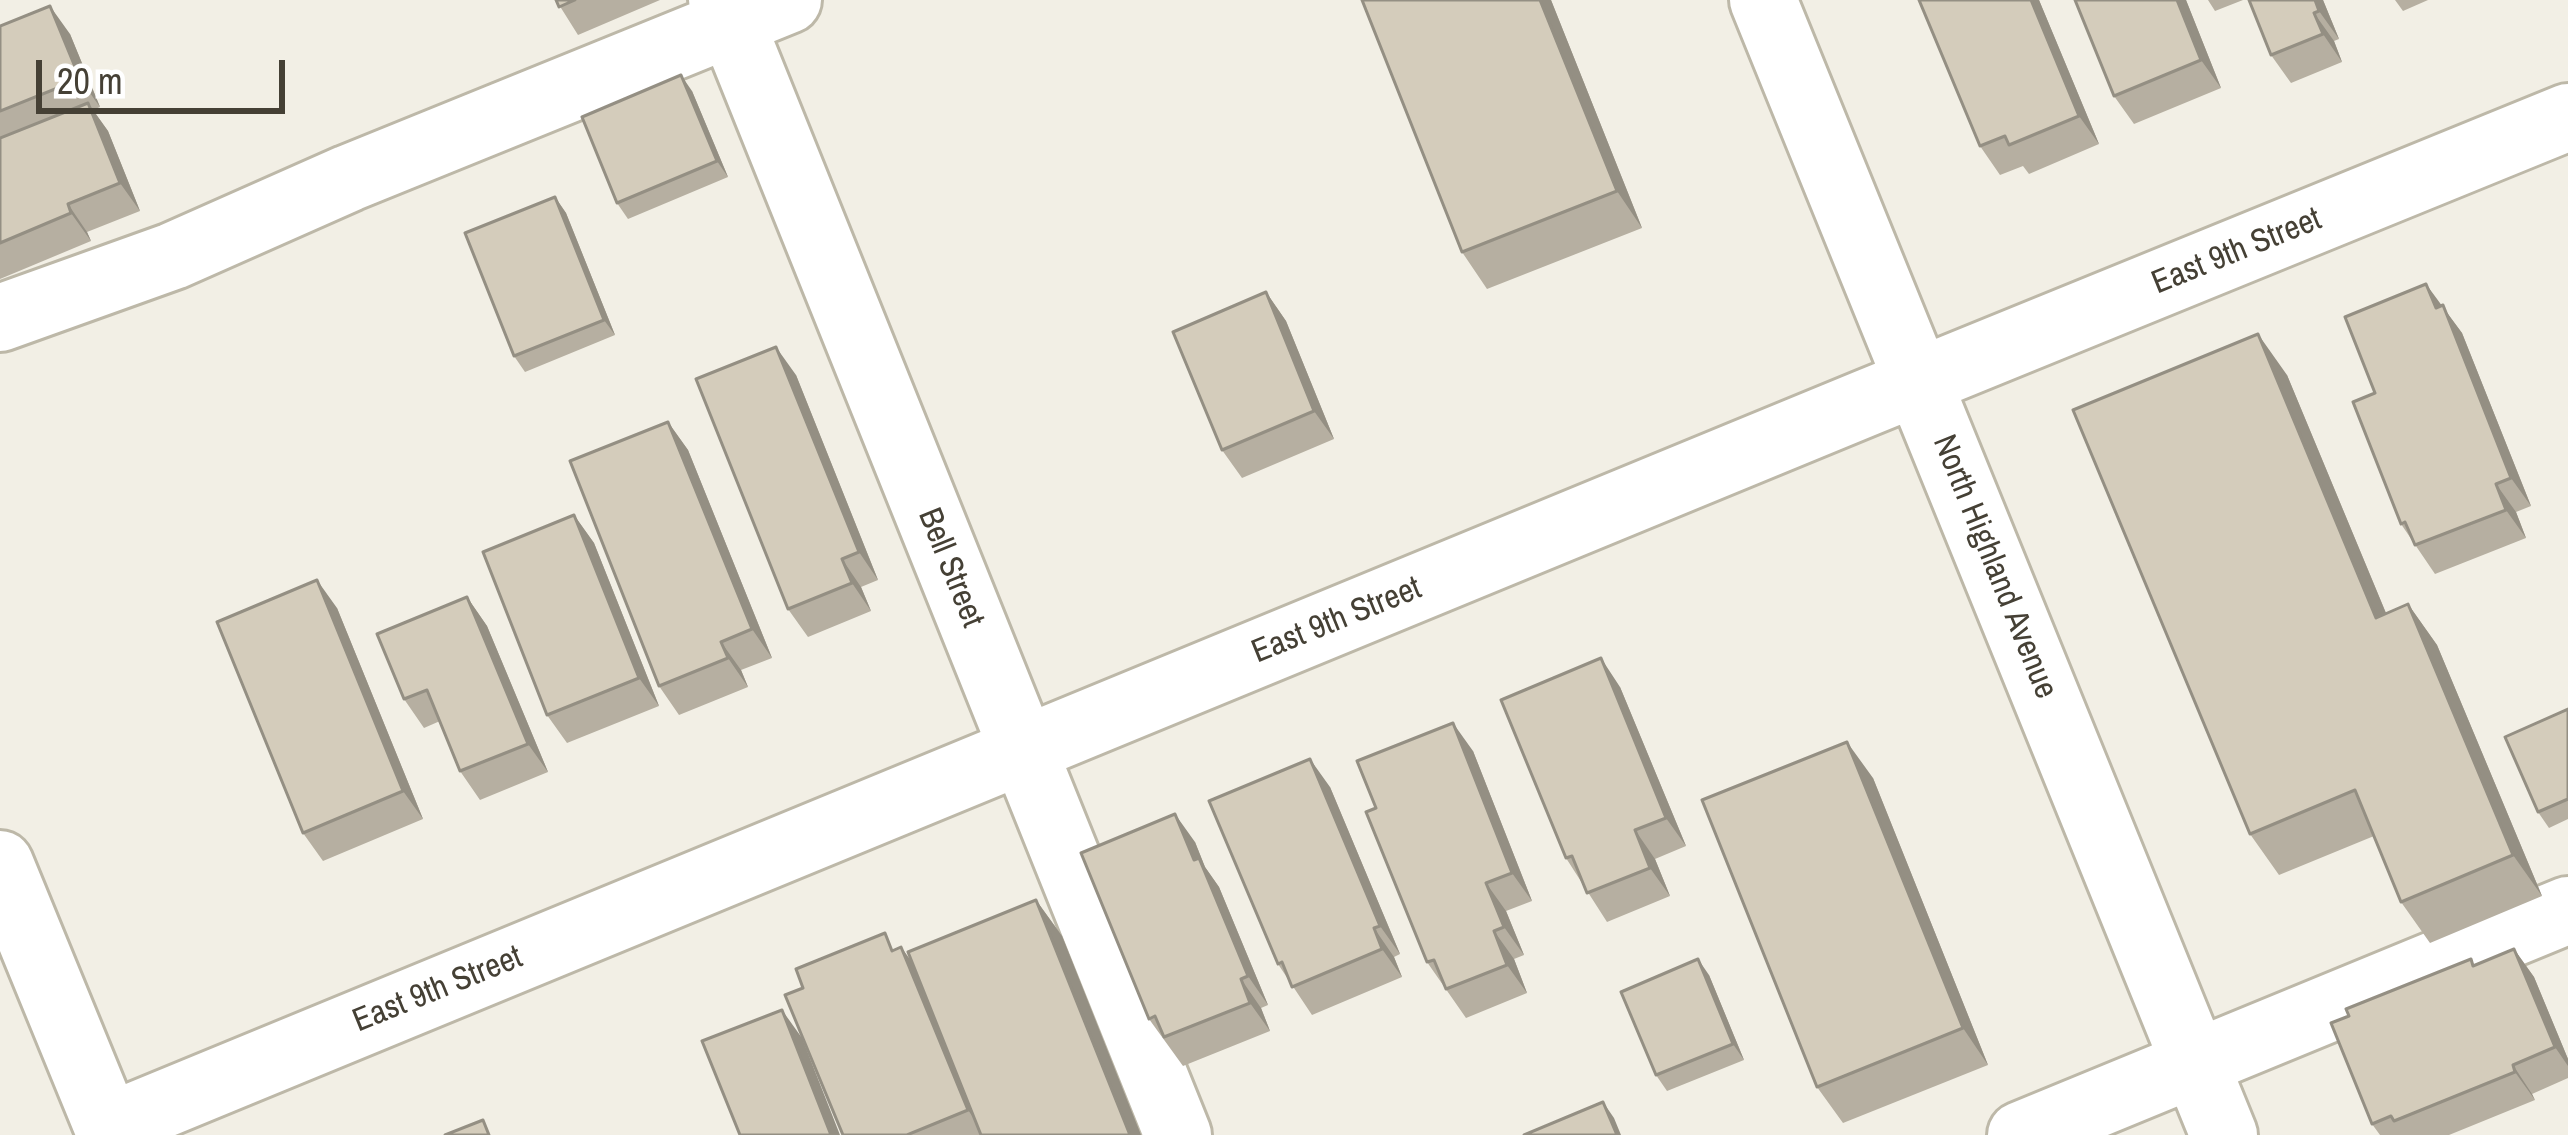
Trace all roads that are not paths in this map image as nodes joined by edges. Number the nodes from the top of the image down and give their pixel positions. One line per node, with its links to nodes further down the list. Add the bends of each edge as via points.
1 (1763, 0): 5 (street, North Highland Avenue)
2 (747, 8): 4 (street, via 173,256); 6 (street, Bell Street)
3 (2568, 117): 5 (street, East 9th Street)
4 (0, 318)
5 (1919, 381): 6 (street, East 9th Street); 9 (street, North Highland Avenue)
6 (1023, 749): 10 (street, East 9th Street); 11 (street, Bell Street)
7 (0, 864): 10 (street)
8 (2568, 910): 9 (street)
9 (2195, 1064): 12 (street); 13 (street, North Highland Avenue)
10 (109, 1131)
11 (1178, 1135)
12 (2021, 1135)
13 (2224, 1135)

